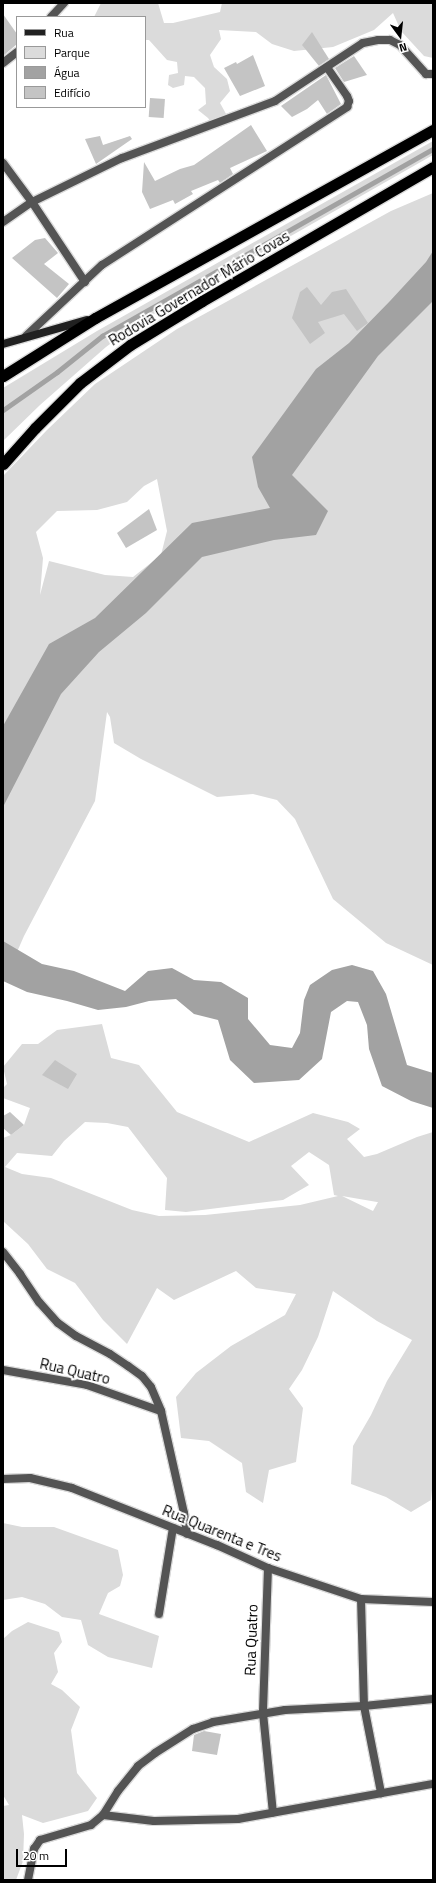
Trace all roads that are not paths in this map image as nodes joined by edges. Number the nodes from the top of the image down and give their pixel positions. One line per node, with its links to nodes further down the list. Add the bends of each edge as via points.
1 (64, 3): 2 (street)
2 (52, 16)
3 (16, 53): 4 (street)
4 (3, 63)
5 (326, 67): 6 (street, via 363,43 390,40 400,45 426,74); 10 (street, via 275,101 122,158); 12 (street, via 347,96 347,107 102,266)
6 (433, 74)
7 (433, 130): 13 (highway, Rodovia Governador Mário Covas)
8 (3, 163): 10 (street)
9 (433, 168): 17 (highway, Rodovia Governador Mário Covas, via 130,345 80,383)
10 (32, 202): 11 (street); 12 (street)
11 (3, 222)
12 (85, 282): 14 (street)
13 (96, 318): 14 (main road); 16 (highway, Rodovia Governador Mário Covas)
14 (26, 336): 15 (main road)
15 (3, 344)
16 (3, 376)
17 (3, 464)
18 (3, 1252): 20 (street, via 50,1316 65,1330 110,1354 142,1376 151,1387)
19 (3, 1370): 20 (street, Rua Quatro, via 87,1384)
20 (161, 1411): 23 (street)
21 (3, 1479): 22 (street, Rua Quarenta e Tres, via 30,1478 72,1488)
22 (173, 1528): 23 (street, Rua Quarenta e Tres); 27 (street)
23 (187, 1534): 24 (street, Rua Quarenta e Tres)
24 (268, 1568): 25 (street, Rua Quarenta e Tres); 30 (street, Rua Quatro)
25 (361, 1599): 26 (street, Rua Quarenta e Tres); 29 (street)
26 (433, 1602)
27 (159, 1614)
28 (433, 1699): 29 (street)
29 (364, 1706): 30 (street); 32 (street)
30 (263, 1713): 33 (street, Rua Quatro); 34 (street, via 213,1722 175,1740 138,1766)
31 (433, 1784): 32 (street)
32 (381, 1793): 33 (street)
33 (273, 1813): 34 (street, via 238,1819 185,1821 154,1821)
34 (103, 1815): 35 (street, via 91,1825 40,1840 34,1849)
35 (28, 1880)

